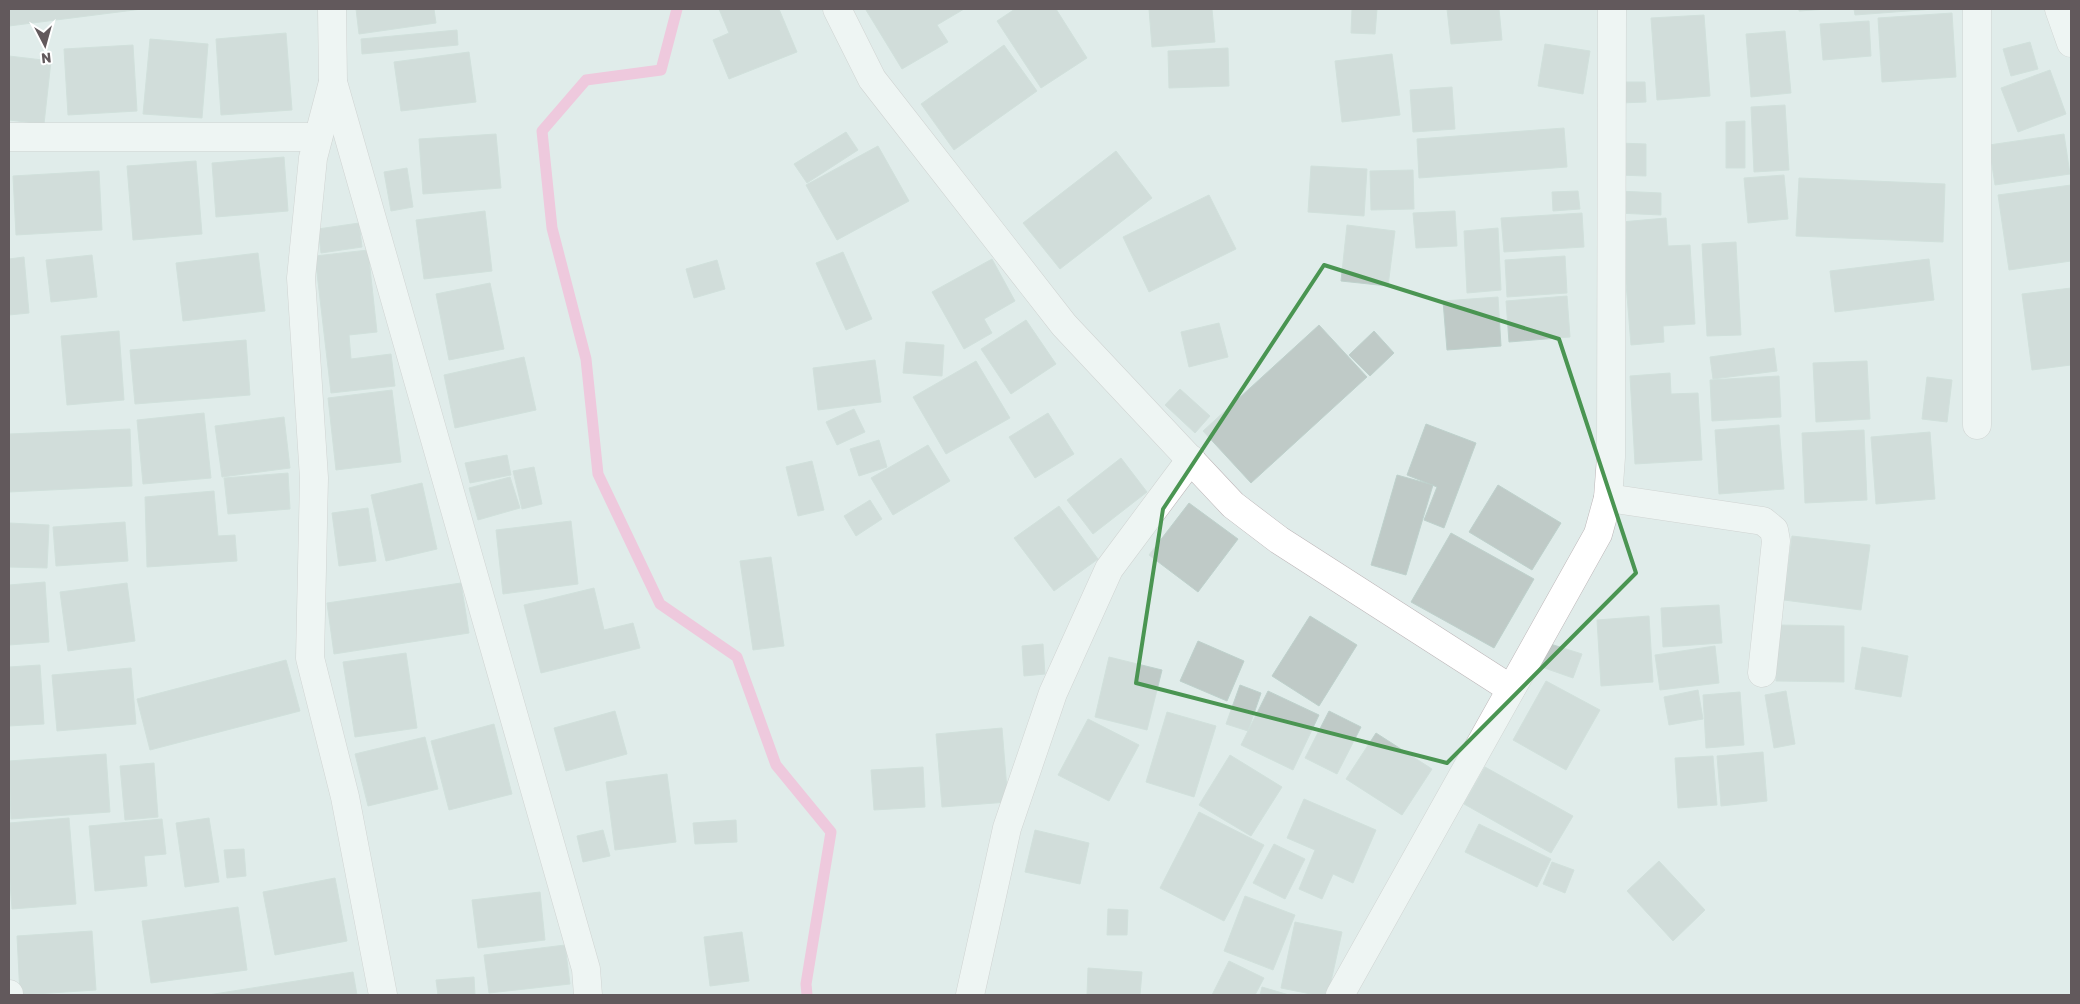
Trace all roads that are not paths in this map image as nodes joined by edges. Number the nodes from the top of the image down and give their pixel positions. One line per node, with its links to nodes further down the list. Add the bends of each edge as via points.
1 (332, 9): 7 (street)
2 (837, 9): 11 (street, via 872,79 1058,317)
3 (1612, 9): 12 (street)
4 (1977, 9): 10 (street)
5 (2059, 9): 6 (street)
6 (2071, 43)
7 (333, 82): 8 (street); 16 (street, via 586,969)
8 (318, 136): 9 (street); 15 (street, via 301,278 314,478 310,658 345,797)
9 (9, 137)
10 (1977, 425)
11 (1191, 459): 14 (street, via 1233,505 1279,540); 17 (street, via 1109,569 1054,693 1007,828)
12 (1608, 498): 13 (street, via 1763,521 1774,530 1776,541); 14 (street, via 1598,534)
13 (1762, 673)
14 (1511, 689): 18 (street)
15 (383, 995)
16 (588, 995)
17 (970, 995)
18 (1340, 995)

